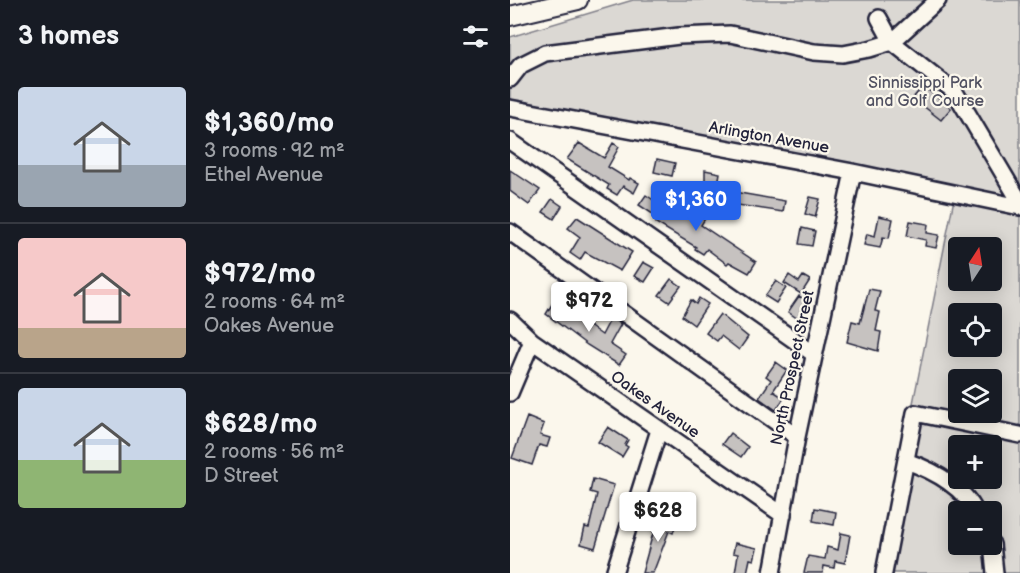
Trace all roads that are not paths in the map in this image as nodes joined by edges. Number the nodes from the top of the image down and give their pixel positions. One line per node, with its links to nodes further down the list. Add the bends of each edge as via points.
1 (578, 0): 3 (main road)
2 (938, 0): 5 (street)
3 (510, 16)
4 (879, 18): 5 (street)
5 (892, 42): 6 (street, via 843,54 814,52 730,34 680,36 544,53 521,65); 10 (street, via 955,92)
6 (510, 79)
7 (510, 108): 9 (street, Arlington Avenue)
8 (510, 141): 15 (street)
9 (853, 172): 11 (street, Arlington Avenue); 15 (street, North Prospect Street)
10 (1020, 202)
11 (1020, 207)
12 (510, 232): 19 (street)
13 (510, 320): 14 (street, Oakes Avenue)
14 (532, 340): 16 (street); 17 (street, Oakes Avenue)
15 (814, 354): 19 (street, North Prospect Street)
16 (510, 393)
17 (659, 430): 22 (street, Oakes Avenue); 24 (street)
18 (1020, 435): 20 (street, via 915,413)
19 (797, 437): 22 (street, North Prospect Street)
20 (906, 461): 21 (street, via 943,478); 26 (street)
21 (969, 501)
22 (783, 515): 25 (street, North Prospect Street)
23 (993, 555): 27 (street)
24 (614, 573)
25 (772, 573)
26 (884, 573)
27 (995, 573)

